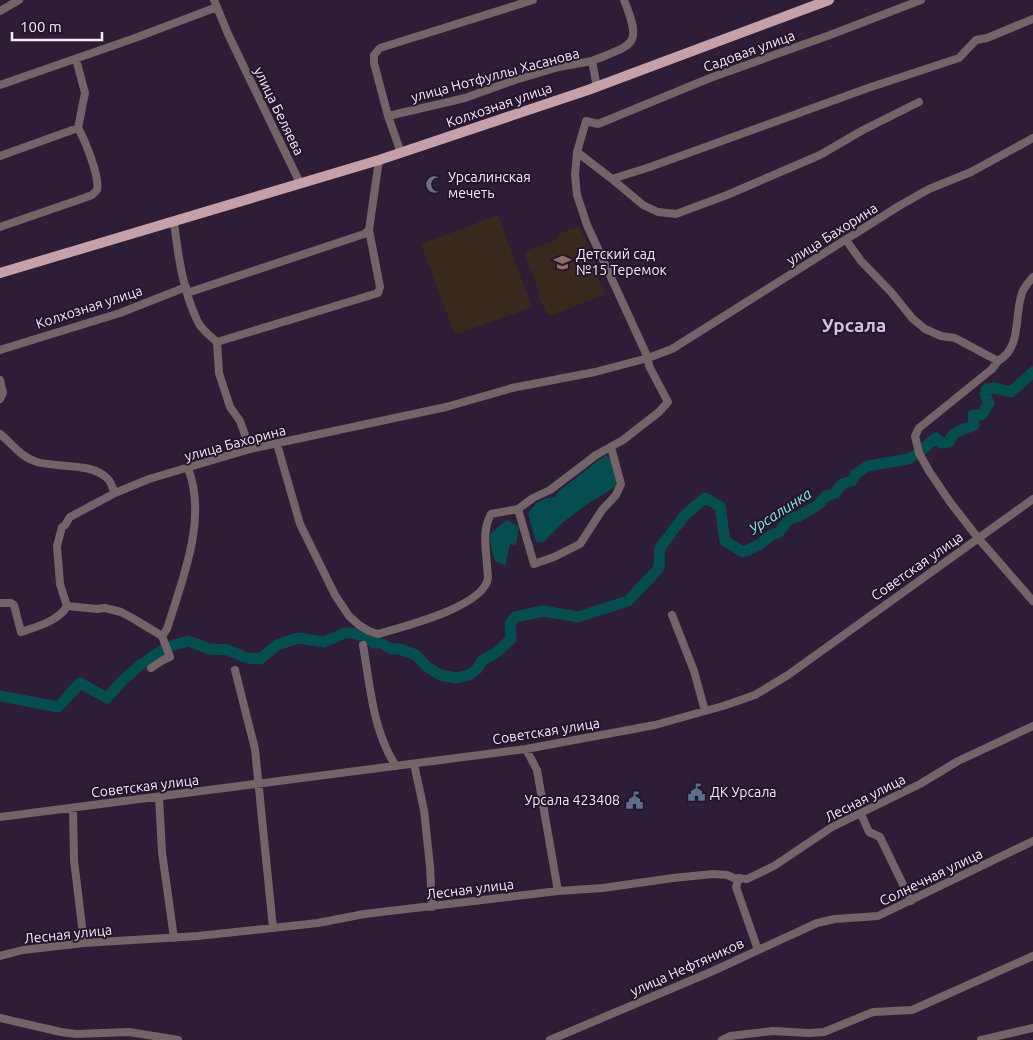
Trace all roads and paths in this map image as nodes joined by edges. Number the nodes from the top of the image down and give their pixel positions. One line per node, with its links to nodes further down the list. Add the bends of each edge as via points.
1 (19, 0): 7 (street)
2 (533, 0): 14 (street, via 380,48 374,55 374,64)
3 (624, 0): 10 (street, via 634,31 633,40 628,46)
4 (828, 0): 12 (main road, Колхозная улица)
5 (921, 0): 17 (street, Садовая улица, via 710,78 598,124 586,121)
6 (216, 4): 9 (street); 22 (street, улица Беляева)
7 (0, 11)
8 (1033, 19): 21 (street, via 976,40 959,58)
9 (76, 59): 11 (street); 15 (street, via 85,93)
10 (592, 61): 12 (street, улица Нотфуллы Хасанова); 14 (street, улица Нотфуллы Хасанова, via 559,67 465,98)
11 (0, 85)
12 (597, 87): 18 (main road, Колхозная улица)
13 (919, 102): 21 (street, via 820,155 676,214 658,212 643,205)
14 (388, 116): 18 (street)
15 (78, 128): 19 (street); 24 (street, via 96,176 97,190 92,195)
16 (1033, 138): 26 (street, улица Бахорина, via 971,172 929,189)
17 (578, 152): 21 (street); 32 (street, via 577,195)
18 (401, 153): 20 (main road, Колхозная улица)
19 (0, 156)
20 (379, 160): 22 (main road, Колхозная улица); 25 (street)
21 (612, 179)
22 (300, 183): 23 (main road, Колхозная улица)
23 (174, 222): 27 (main road, Колхозная улица); 29 (street)
24 (0, 227)
25 (369, 230): 29 (street, Колхозная улица); 30 (street, via 380,287 378,293)
26 (846, 240): 32 (street, улица Бахорина, via 672,349); 33 (street, via 861,261 925,329 955,338)
27 (0, 273)
28 (1033, 277): 33 (street, via 1022,291 1015,337 1009,351)
29 (187, 290): 30 (street, via 198,323); 31 (street, Колхозная улица)
30 (217, 342): 39 (street, via 219,373 230,407 240,421)
31 (0, 350)
32 (648, 358): 37 (street, улица Бахорина); 38 (street, via 668,402)
33 (998, 361): 44 (street, via 920,428 916,436 929,471)
34 (0, 380): 35 (street, via 3,393)
35 (0, 399)
36 (0, 434): 41 (street, via 23,456 36,462 97,472 108,479)
37 (277, 444): 39 (street, улица Бахорина); 43 (street, via 300,524 349,616 369,632 378,634 451,611 480,590 488,579 487,521 491,514)
38 (611, 447): 43 (street); 43 (street, via 620,478 619,489 580,544 534,564)
39 (250, 449): 40 (street, улица Бахорина)
40 (188, 468): 41 (street, улица Бахорина); 49 (street, via 196,510 190,556)
41 (115, 493): 47 (street, улица Бахорина, via 70,517 62,526 57,546 60,584)
42 (1033, 499): 44 (street, Советская улица)
43 (518, 509)
44 (978, 538): 45 (street); 53 (street, Советская улица, via 788,675 755,695)
45 (1033, 601)
46 (0, 603): 47 (street, via 14,605 21,632 54,618)
47 (67, 606): 49 (street, via 112,610)
48 (672, 615): 53 (street, via 694,670)
49 (162, 636): 51 (street, via 170,657)
50 (363, 645): 57 (street, via 380,730)
51 (151, 668)
52 (235, 670): 58 (street, via 255,749)
53 (705, 712): 55 (street, Советская улица, via 655,725)
54 (1033, 726): 61 (street, Лесная улица, via 958,761)
55 (526, 749): 56 (street, Советская улица); 65 (street, via 537,770)
56 (414, 764): 57 (street, Советская улица); 67 (street, via 424,810)
57 (396, 766): 58 (street, Советская улица)
58 (259, 784): 59 (street, Советская улица); 69 (street)
59 (159, 797): 60 (street, Советская улица); 70 (street, via 162,852)
60 (73, 808): 62 (street, Советская улица); 71 (street, via 74,860)
61 (861, 814): 64 (street, Лесная улица, via 832,827 774,866 747,879); 66 (street, via 869,832 880,837)
62 (0, 818)
63 (1033, 841): 66 (street, Солнечная улица)
64 (739, 878): 65 (street, Лесная улица, via 713,874); 72 (street, via 736,887)
65 (558, 891): 67 (street, Лесная улица)
66 (911, 901): 68 (street, Солнечная улица, via 878,916)
67 (432, 907): 69 (street, Лесная улица)
68 (835, 919): 72 (street, улица Нефтяников, via 818,923)
69 (273, 928): 70 (street, Лесная улица)
70 (174, 938): 71 (street, Лесная улица)
71 (84, 943): 73 (street, Лесная улица)
72 (758, 950): 80 (street, улица Нефтяников)
73 (0, 956)
74 (1033, 956): 81 (street, via 912,1010 873,1012 824,1032 772,1031 730,1036)
75 (0, 1018): 77 (street)
76 (1033, 1028): 82 (street)
77 (62, 1036): 78 (street, via 129,1032)
78 (147, 1038): 79 (street)
79 (178, 1040)
80 (550, 1040)
81 (722, 1040)
82 (981, 1040)

